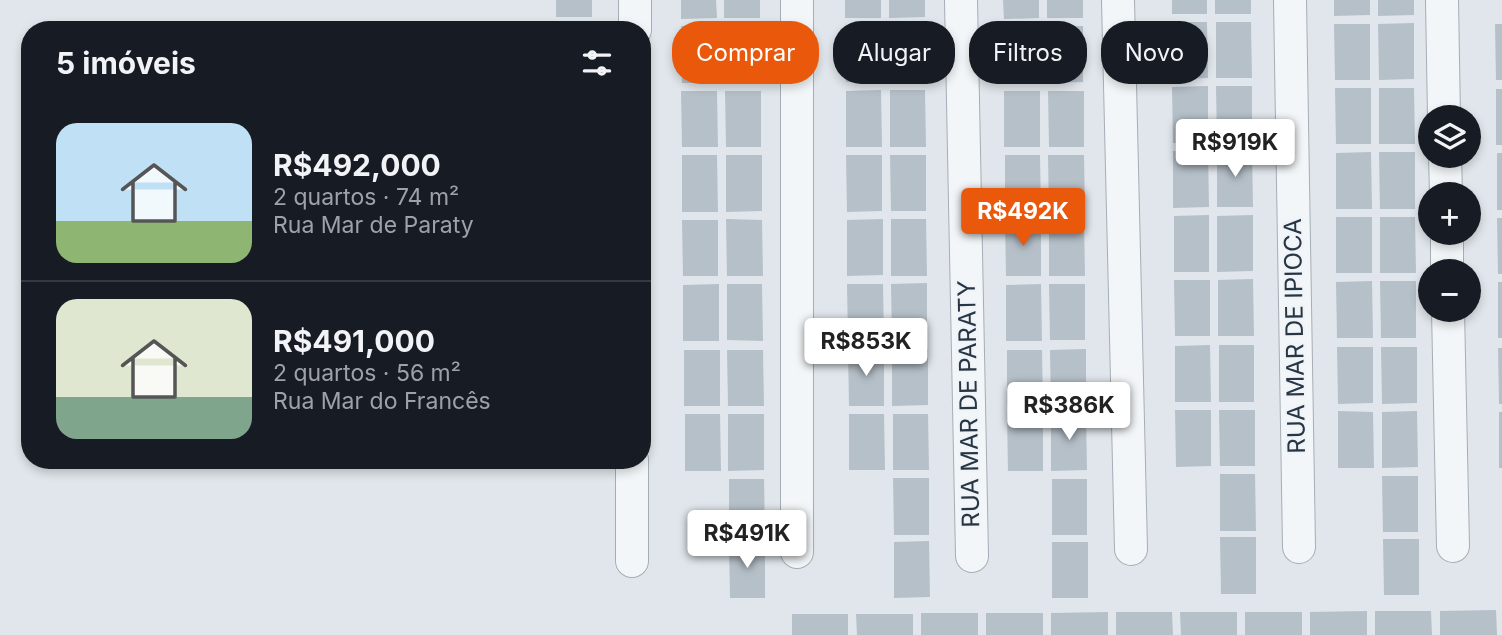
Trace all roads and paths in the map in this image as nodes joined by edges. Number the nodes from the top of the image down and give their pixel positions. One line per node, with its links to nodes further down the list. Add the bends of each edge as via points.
1 (635, 0): 7 (street)
2 (797, 0): 14 (street)
3 (961, 0): 15 (street, RUA MAR DE PARATY)
4 (1118, 0): 13 (street)
5 (1290, 0): 12 (street, RUA MAR DE IPIOCA)
6 (1442, 0): 8 (street)
7 (635, 21)
8 (1444, 105)
9 (1448, 322): 11 (street)
10 (632, 469): 16 (street)
11 (1453, 546)
12 (1299, 547)
13 (1131, 549)
14 (797, 552)
15 (972, 556)
16 (632, 561)

